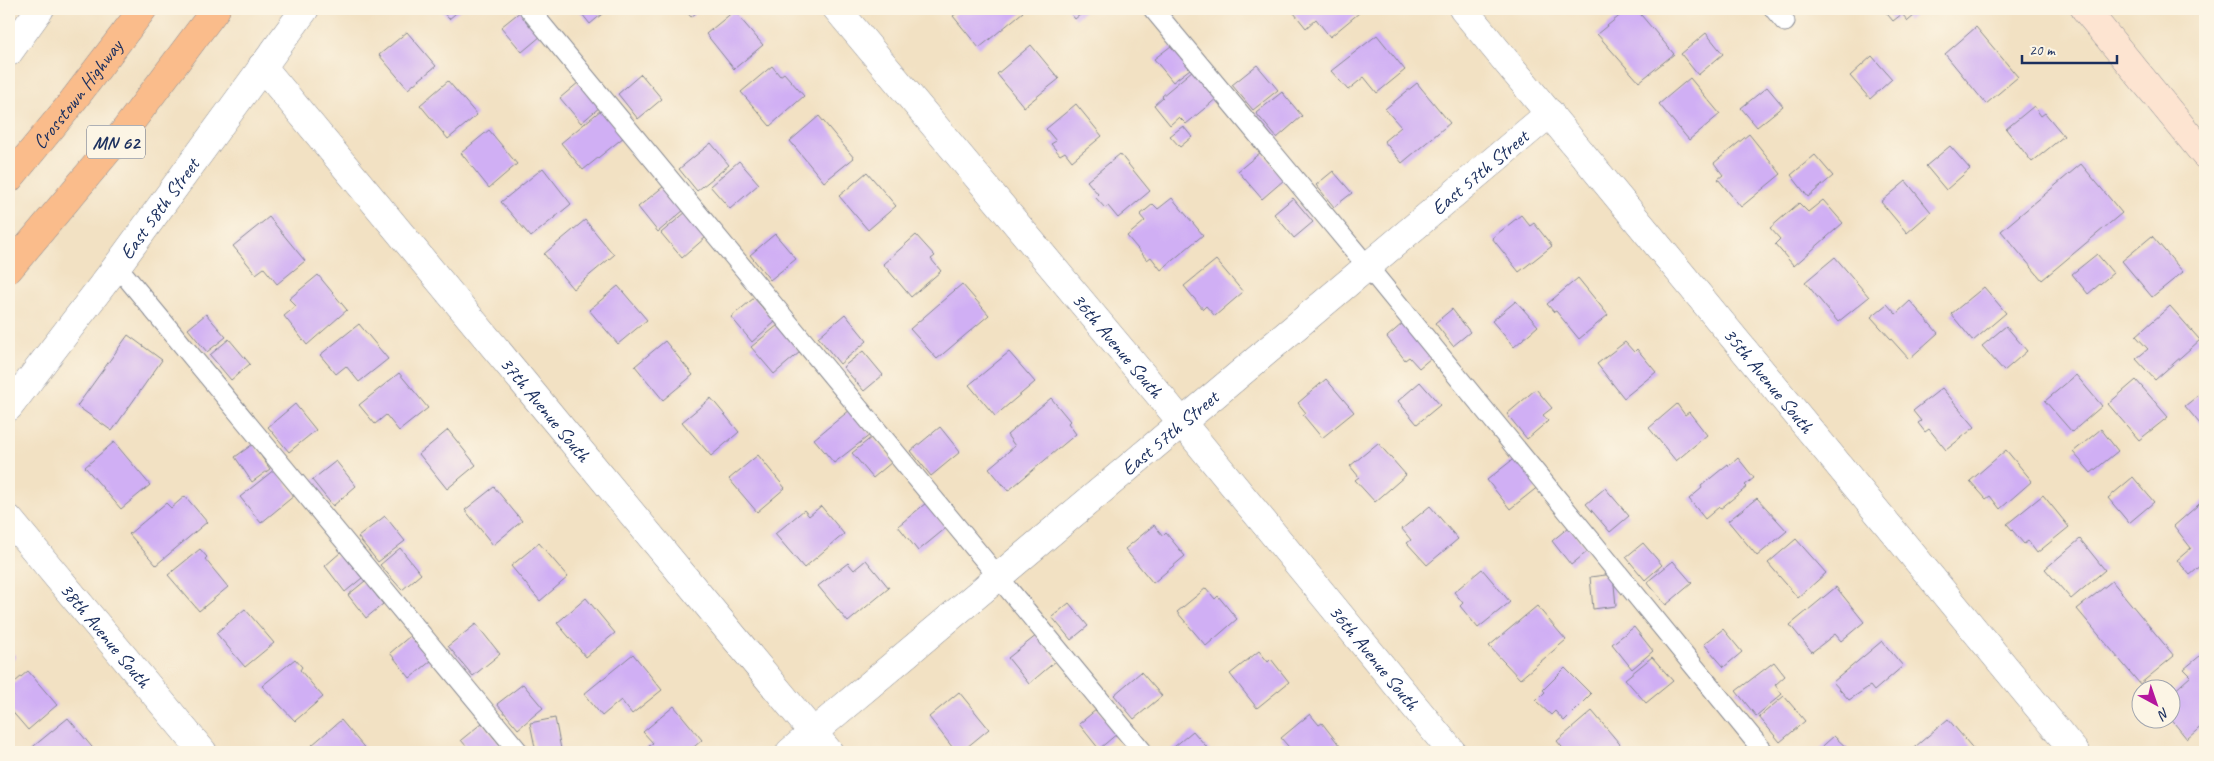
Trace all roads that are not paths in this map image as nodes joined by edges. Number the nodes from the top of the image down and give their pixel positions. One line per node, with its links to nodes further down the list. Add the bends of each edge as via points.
1 (40, 9): 11 (street)
2 (132, 9): 13 (highway)
3 (142, 9): 13 (highway, Crosstown Highway / MN 62)
4 (216, 9): 19 (highway, MN 62, via 122,134)
5 (305, 9): 12 (street, East 58th Street)
6 (529, 9): 23 (lane)
7 (837, 9): 21 (street, 36th Avenue South)
8 (1154, 9): 18 (lane)
9 (1463, 9): 14 (street, 35th Avenue South)
10 (2084, 9): 15 (street)
11 (9, 52)
12 (262, 66): 17 (street, East 58th Street); 24 (street, 37th Avenue South)
13 (65, 112): 16 (highway, Crosstown Highway / MN 62)
14 (1550, 113): 18 (street, East 57th Street); 31 (street, 35th Avenue South)
15 (2205, 155)
16 (9, 179)
17 (117, 266): 20 (street, East 58th Street); 26 (lane)
18 (1368, 267): 21 (street, East 57th Street); 30 (lane)
19 (9, 269)
20 (9, 407)
21 (1182, 422): 23 (street, East 57th Street); 29 (street, 36th Avenue South)
22 (9, 519): 25 (street, 38th Avenue South)
23 (998, 576): 24 (street, East 57th Street); 28 (lane)
24 (821, 743): 27 (street, East 57th Street)
25 (203, 752)
26 (519, 752)
27 (790, 752)
28 (1143, 752)
29 (1452, 752)
30 (1764, 752)
31 (2075, 752)

